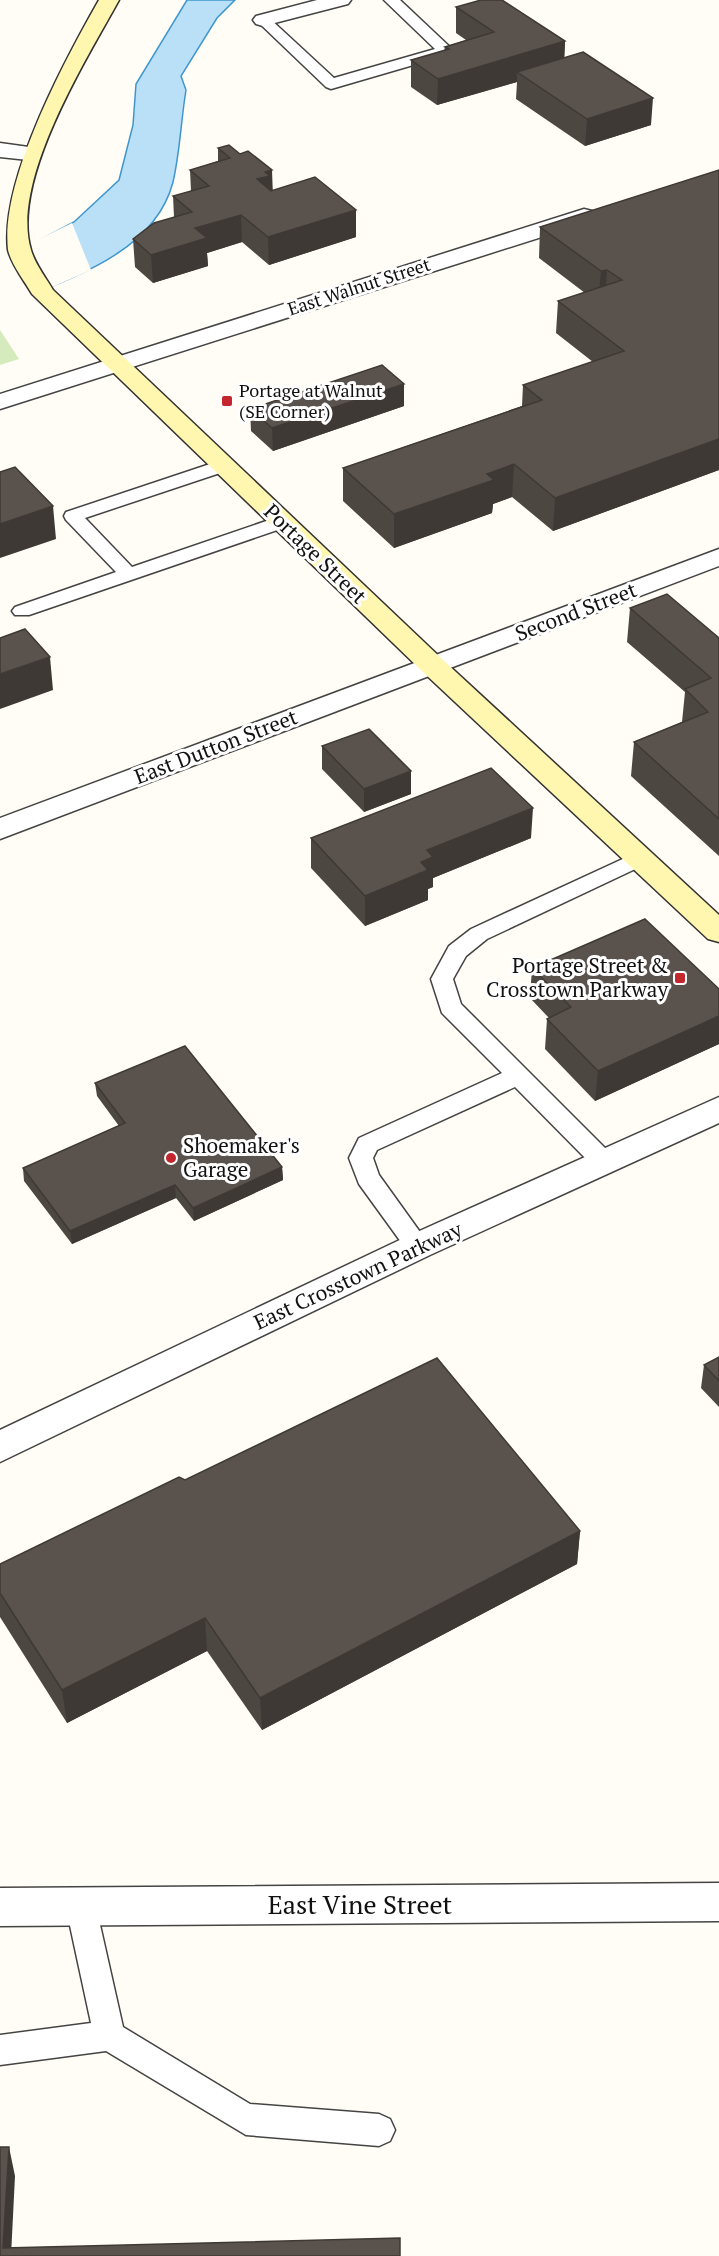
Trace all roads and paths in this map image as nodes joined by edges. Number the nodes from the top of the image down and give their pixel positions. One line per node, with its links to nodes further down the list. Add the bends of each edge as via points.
1 (109, 0): 6 (main road, Portage Street)
2 (341, 0): 4 (street)
3 (392, 0): 4 (lane, via 446,51 331,84)
4 (263, 20)
5 (0, 150): 6 (street)
6 (28, 153): 8 (main road, Portage Street, via 16,215 19,249 44,294)
7 (607, 208): 8 (street, East Walnut Street)
8 (117, 363): 9 (street, East Walnut Street); 10 (main road, Portage Street)
9 (0, 402)
10 (222, 466): 11 (main road, Portage Street); 13 (lane, via 73,516)
11 (282, 522): 13 (lane); 15 (main road, Portage Street)
12 (719, 557): 15 (street, Second Street)
13 (129, 575): 14 (lane)
14 (22, 611)
15 (433, 666): 16 (street, East Dutton Street); 17 (main road, Portage Street)
16 (0, 829)
17 (640, 858): 18 (main road, Portage Street); 19 (lane, via 479,934 457,951 441,979 450,1008)
18 (719, 932)
19 (519, 1075): 21 (lane); 22 (lane, via 368,1144 361,1158 368,1178)
20 (717, 1113): 21 (street, East Crosstown Parkway)
21 (604, 1162): 22 (street, East Crosstown Parkway)
22 (417, 1246): 23 (street, East Crosstown Parkway)
23 (0, 1448)
24 (719, 1902): 25 (street, East Vine Street)
25 (81, 1906): 26 (street, East Vine Street); 27 (lane)
26 (0, 1907)
27 (109, 2036): 28 (lane); 29 (lane, via 246,2119)
28 (0, 2050)
29 (379, 2130)

